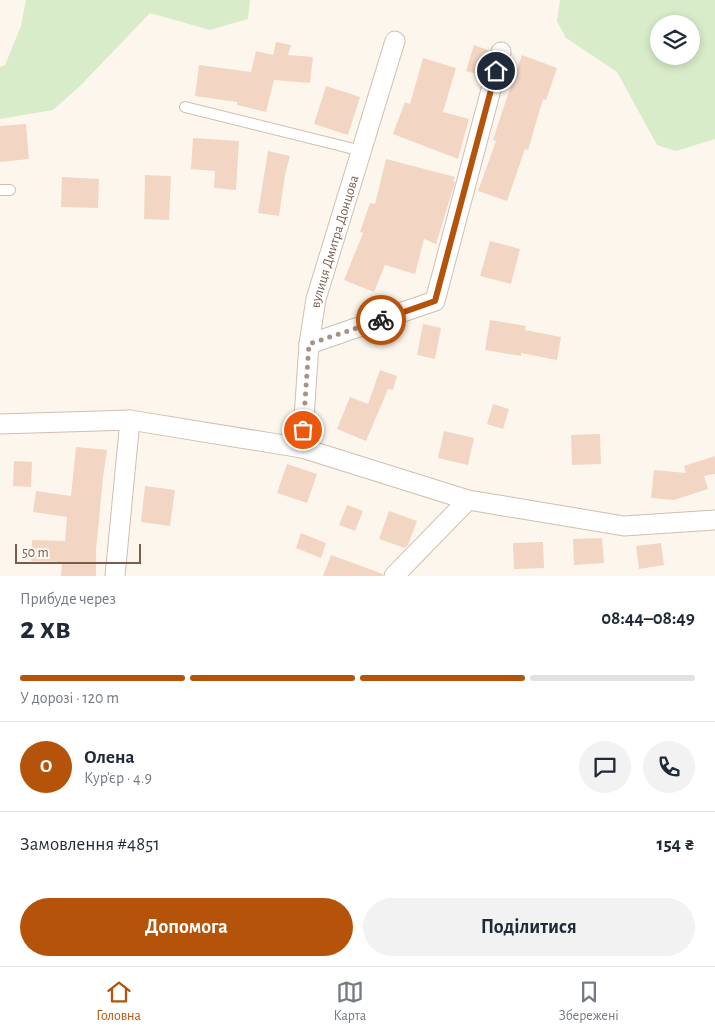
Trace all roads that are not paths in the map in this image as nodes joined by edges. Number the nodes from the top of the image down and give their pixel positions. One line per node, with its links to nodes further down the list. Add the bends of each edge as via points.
1 (395, 41): 4 (street, вулиця Дмитра Донцова)
2 (501, 52): 5 (street, via 435,301)
3 (185, 107): 4 (lane)
4 (362, 151): 5 (street, вулиця Дмитра Донцова, via 316,300)
5 (309, 344): 8 (street, вулиця Дмитра Донцова)
6 (130, 420): 7 (street); 8 (street); 11 (street)
7 (0, 424)
8 (302, 448): 9 (street)
9 (468, 500): 10 (street, via 624,526); 12 (street)
10 (715, 520)
11 (115, 576)
12 (394, 576)

